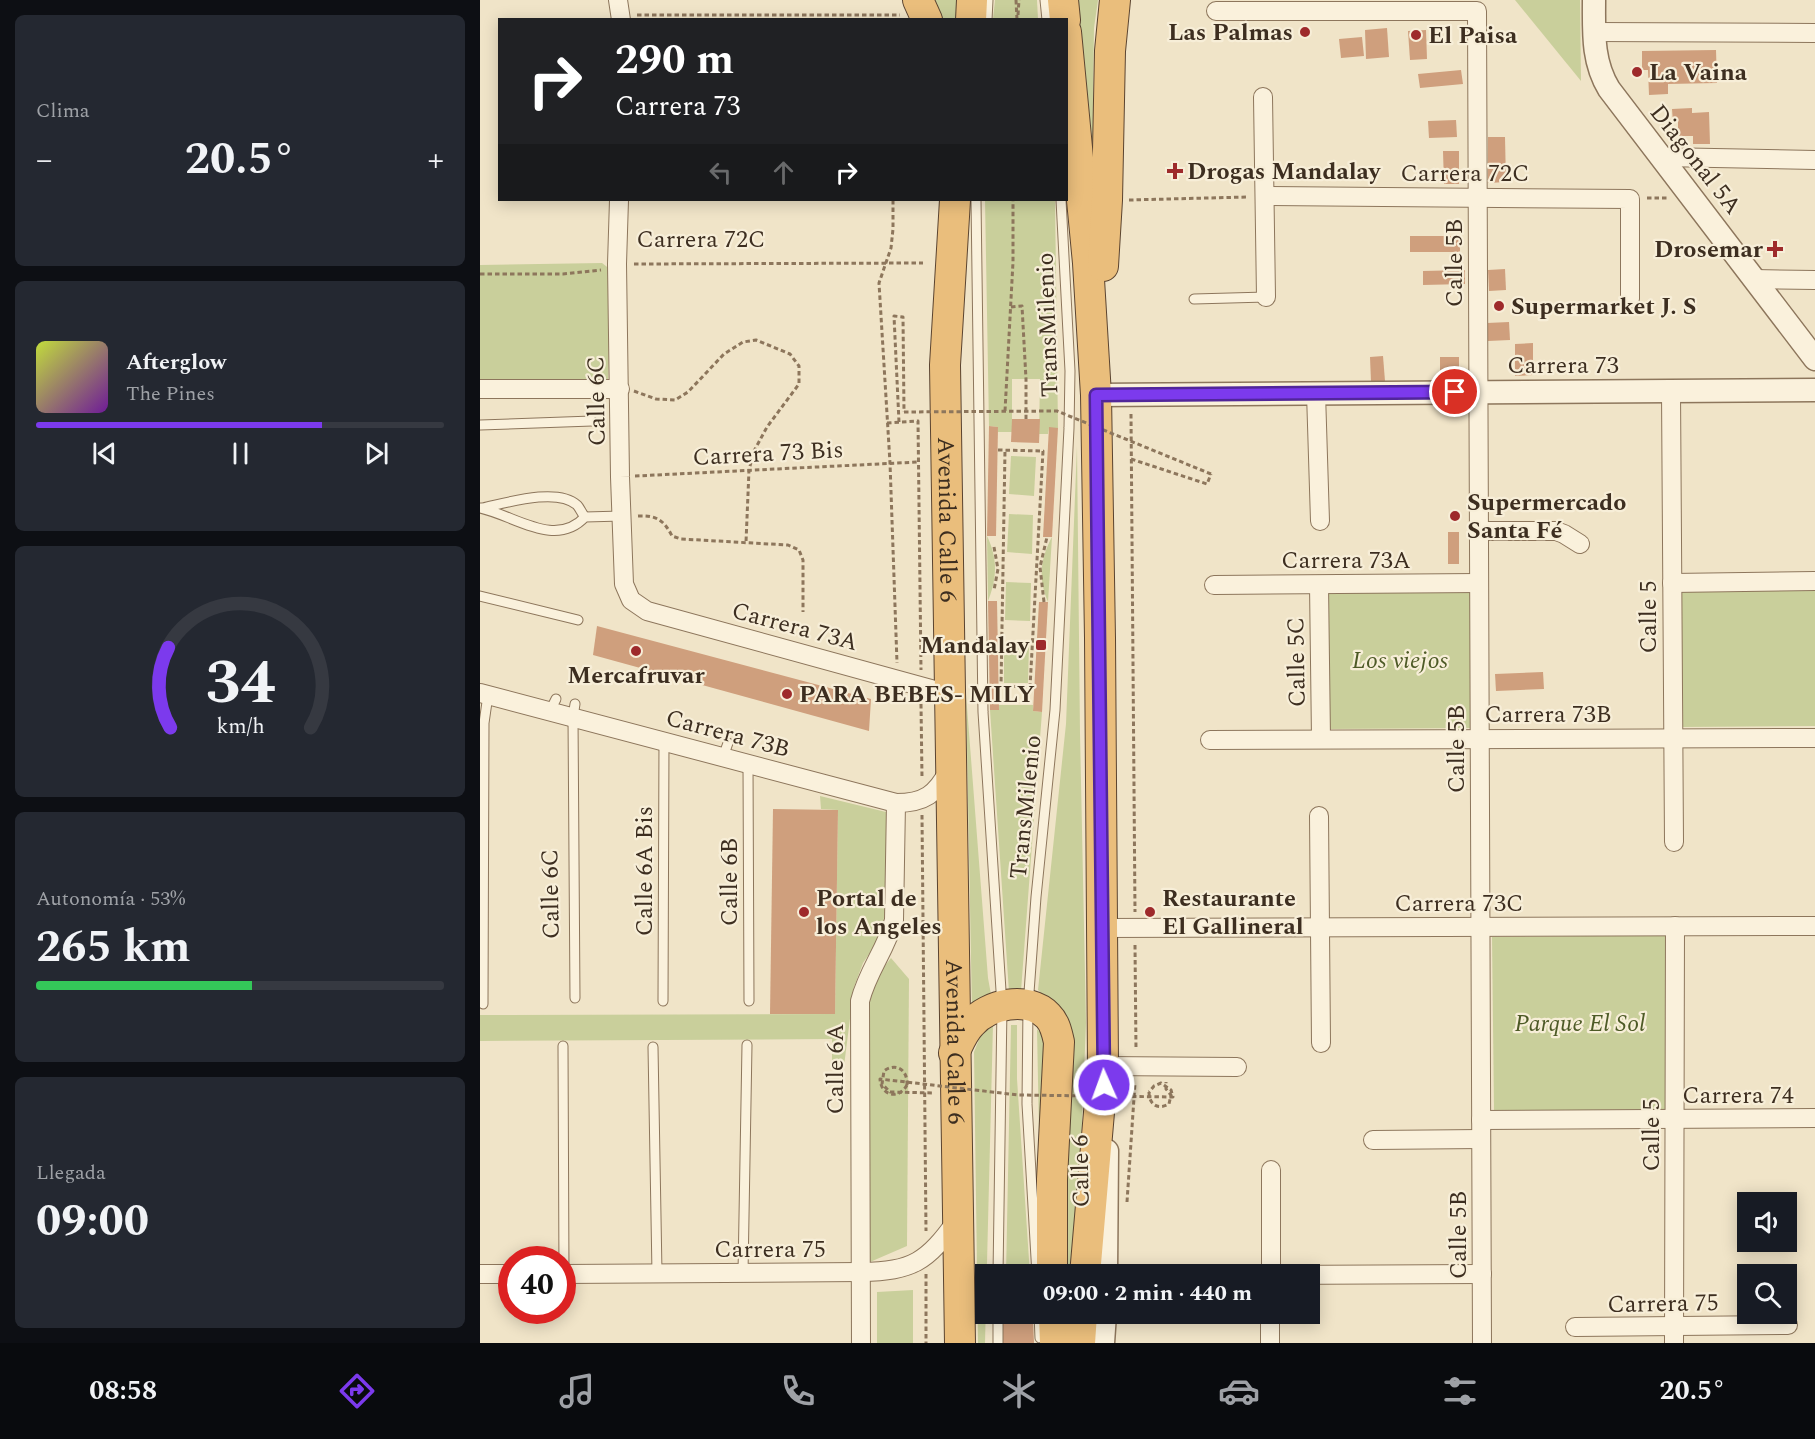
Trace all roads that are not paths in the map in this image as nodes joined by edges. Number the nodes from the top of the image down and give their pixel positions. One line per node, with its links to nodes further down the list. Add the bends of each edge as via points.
1 (972, 0): 8 (highway)
2 (988, 0): 9 (lane)
3 (1045, 0): 10 (lane)
4 (1063, 0): 11 (highway)
5 (1115, 0): 38 (highway)
6 (1594, 0): 12 (street)
7 (1216, 6): 19 (street, Calle 5B, via 1477,11)
8 (971, 18)
9 (987, 18)
10 (1047, 18)
11 (1065, 18)
12 (1594, 32): 13 (street); 16 (street, Diagonal 5A, via 1601,77)
13 (1815, 33)
14 (1068, 53): 38 (highway)
15 (1263, 97): 18 (street)
16 (1662, 157): 17 (street); 25 (street, Diagonal 5A)
17 (1815, 160)
18 (1265, 196): 19 (street, Carrera 72C); 27 (street)
19 (1478, 198): 29 (street, Carrera 72C, via 1630,199); 36 (street, Calle 5B)
20 (619, 201): 33 (street, Calle 6C)
21 (934, 201): 31 (highway)
22 (955, 201): 31 (highway, Avenida Calle 6)
23 (976, 201): 78 (lane, TransMilenio, via 983,712)
24 (1061, 201): 78 (lane, TransMilenio, via 1070,371 1055,710 1036,897)
25 (1754, 279): 26 (street); 30 (street, Diagonal 5A)
26 (1815, 280)
27 (1266, 297): 28 (lane)
28 (1194, 299)
29 (1630, 299)
30 (1815, 359)
31 (945, 365): 55 (highway, Avenida Calle 6)
32 (480, 389): 33 (street)
33 (620, 389): 42 (street, Calle 6C)
34 (1815, 390): 35 (street, Carrera 73)
35 (1671, 391): 36 (street, Carrera 73); 49 (street, Calle 5)
36 (1478, 392): 37 (street, Carrera 73); 45 (street, Calle 5B)
37 (1316, 393): 38 (street, Carrera 73); 44 (street)
38 (1096, 395): 72 (highway)
39 (592, 421): 40 (lane)
40 (480, 425)
41 (481, 508): 43 (lane, via 549,531 564,531); 43 (lane, via 544,497 563,498 577,505)
42 (622, 516): 43 (lane); 53 (street, Calle 6C, via 624,584)
43 (585, 517)
44 (1320, 521)
45 (1479, 531): 46 (street, via 1556,531); 48 (street, Calle 5B)
46 (1580, 544)
47 (1815, 581): 49 (street)
48 (1479, 583): 51 (street, Carrera 73A); 61 (street, Calle 5B)
49 (1672, 583): 58 (street, Calle 5)
50 (1214, 585): 51 (street, Carrera 73A)
51 (1319, 585): 60 (street, Calle 5C)
52 (480, 596): 54 (lane)
53 (631, 600): 55 (street, Carrera 73A, via 646,611)
54 (578, 620)
55 (935, 690): 65 (highway, Avenida Calle 6)
56 (484, 694): 57 (street, Carrera 73B); 77 (lane)
57 (574, 710): 63 (street, Carrera 73B); 74 (lane, Calle 6C)
58 (1673, 738): 59 (street, Carrera 73B); 61 (street, Carrera 73B); 68 (street, Calle 5)
59 (1815, 738)
60 (1321, 739): 61 (street, Carrera 73B); 62 (street, Carrera 73B)
61 (1480, 739): 71 (street, Calle 5B)
62 (1210, 740)
63 (664, 741): 64 (street, Carrera 73B, via 726,750); 75 (lane, Calle 6A Bis)
64 (748, 764): 66 (street, Carrera 73B); 76 (lane, Calle 6B)
65 (950, 768): 66 (street, Carrera 73B, via 933,794 922,800); 83 (highway, Avenida Calle 6)
66 (896, 803): 100 (street, Calle 6A, via 894,920 889,938 865,981 860,1001)
67 (1319, 816): 73 (street)
68 (1674, 842)
69 (1675, 926): 70 (street, Carrera 73C); 71 (street, Carrera 73C); 87 (street, Calle 5)
70 (1815, 926)
71 (1480, 927): 73 (street, Carrera 73C); 88 (street, Calle 5B)
72 (1102, 928): 73 (street, Carrera 73C); 84 (highway)
73 (1320, 928): 79 (street)
74 (575, 998)
75 (663, 1001)
76 (749, 1001)
77 (483, 1004)
78 (1015, 1006): 83 (highway, via 989,1010 970,1024); 94 (lane, TransMilenio); 95 (lane, TransMilenio, via 1027,1104); 96 (highway, via 1039,1009 1048,1016 1059,1042)
79 (1320, 1043)
80 (747, 1045): 101 (lane)
81 (563, 1046): 93 (lane)
82 (653, 1047): 105 (lane)
83 (954, 1053): 92 (highway, Avenida Calle 6)
84 (1103, 1066): 85 (street); 97 (highway); 98 (street, Calle 6, via 1108,1187)
85 (1236, 1067)
86 (1815, 1118): 87 (street, Carrera 74)
87 (1675, 1119): 88 (street, Carrera 74); 116 (street, Calle 5)
88 (1481, 1120): 89 (street, Calle 5B)
89 (1481, 1139): 90 (street); 106 (street, Calle 5B)
90 (1373, 1140)
91 (1271, 1170): 99 (street)
92 (957, 1219): 100 (street, Carrera 75, via 926,1257 913,1265); 118 (highway, Avenida Calle 6)
93 (563, 1246)
94 (999, 1264)
95 (1036, 1264)
96 (1052, 1264)
97 (1085, 1264)
98 (1106, 1264)
99 (1270, 1264)
100 (861, 1272): 101 (street, Carrera 75); 117 (street, Calle 6A)
101 (743, 1273): 105 (street, Carrera 75)
102 (480, 1274): 103 (street)
103 (498, 1274)
104 (576, 1274): 105 (street, Carrera 75)
105 (657, 1274)
106 (1482, 1274): 107 (street); 125 (street, Calle 5B)
107 (1320, 1275)
108 (998, 1324): 119 (lane)
109 (1039, 1324): 120 (lane)
110 (1054, 1324): 121 (highway)
111 (1081, 1324): 122 (highway)
112 (1104, 1324): 123 (street)
113 (1270, 1324): 124 (street)
114 (1788, 1325): 116 (street, Carrera 75)
115 (1575, 1327): 116 (street, Carrera 75)
116 (1674, 1335)
117 (861, 1343)
118 (960, 1343)
119 (998, 1343)
120 (1040, 1343)
121 (1055, 1343)
122 (1080, 1343)
123 (1103, 1343)
124 (1270, 1343)
125 (1482, 1343)

